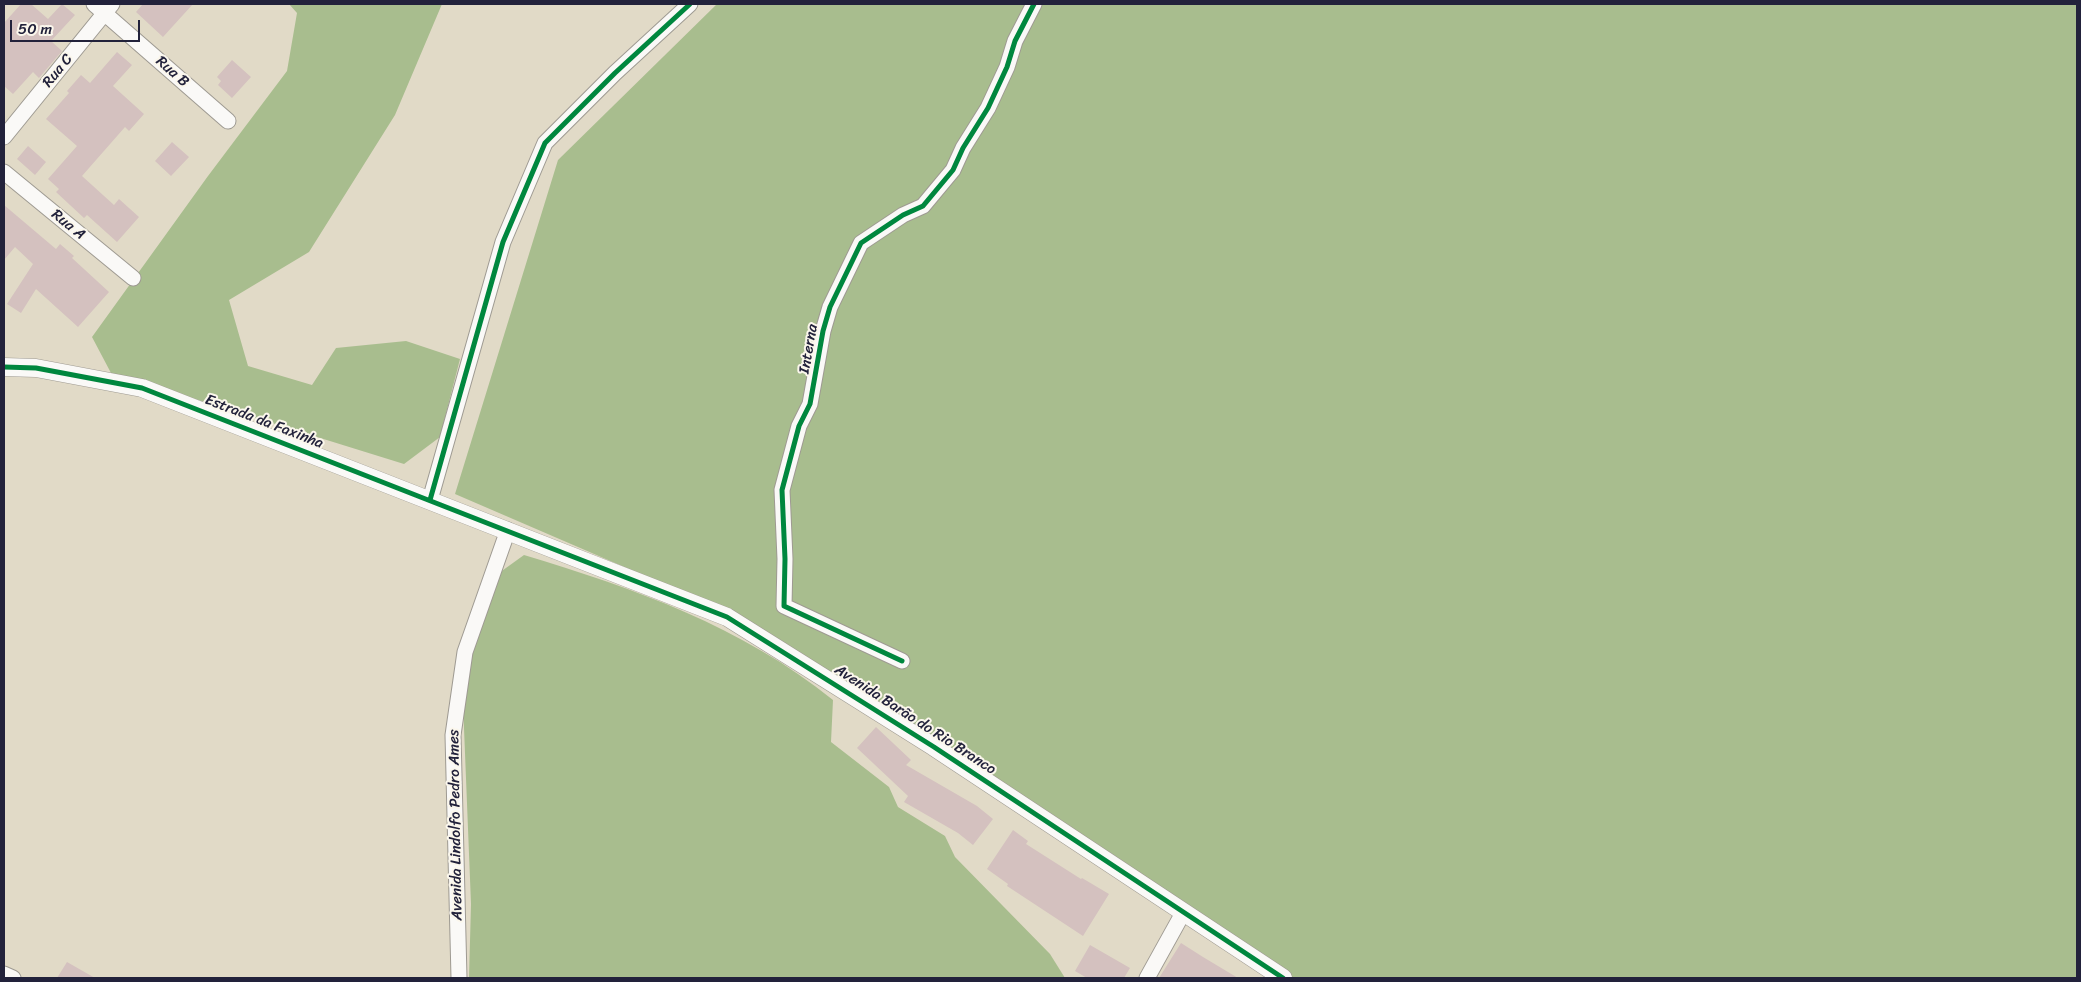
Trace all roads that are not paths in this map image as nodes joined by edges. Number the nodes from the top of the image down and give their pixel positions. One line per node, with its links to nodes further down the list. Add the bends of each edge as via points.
1 (690, 4): 9 (street, via 545,143 503,242)
2 (1034, 4): 11 (street, Interna, via 988,108 953,170 923,206 903,215 861,243 830,307 810,404 799,426 782,490 784,606)
3 (104, 7): 4 (street, Rua B); 5 (street, Rua C)
4 (228, 121)
5 (4, 137)
6 (4, 172): 7 (street, Rua A)
7 (133, 278)
8 (4, 367): 9 (street, Estrada da Faxinha, via 36,368 142,388)
9 (430, 500): 10 (street, Estrada da Faxinha)
10 (508, 530): 12 (street, Avenida Barão do Rio Branco, via 727,617 892,720); 15 (street, Avenida Lindolfo Pedro Ames, via 465,652 453,735)
11 (902, 661)
12 (1183, 913): 16 (street); 17 (street, Avenida Barão do Rio Branco)
13 (4, 974): 14 (street)
14 (14, 978)
15 (459, 978)
16 (1147, 978)
17 (1283, 978)

